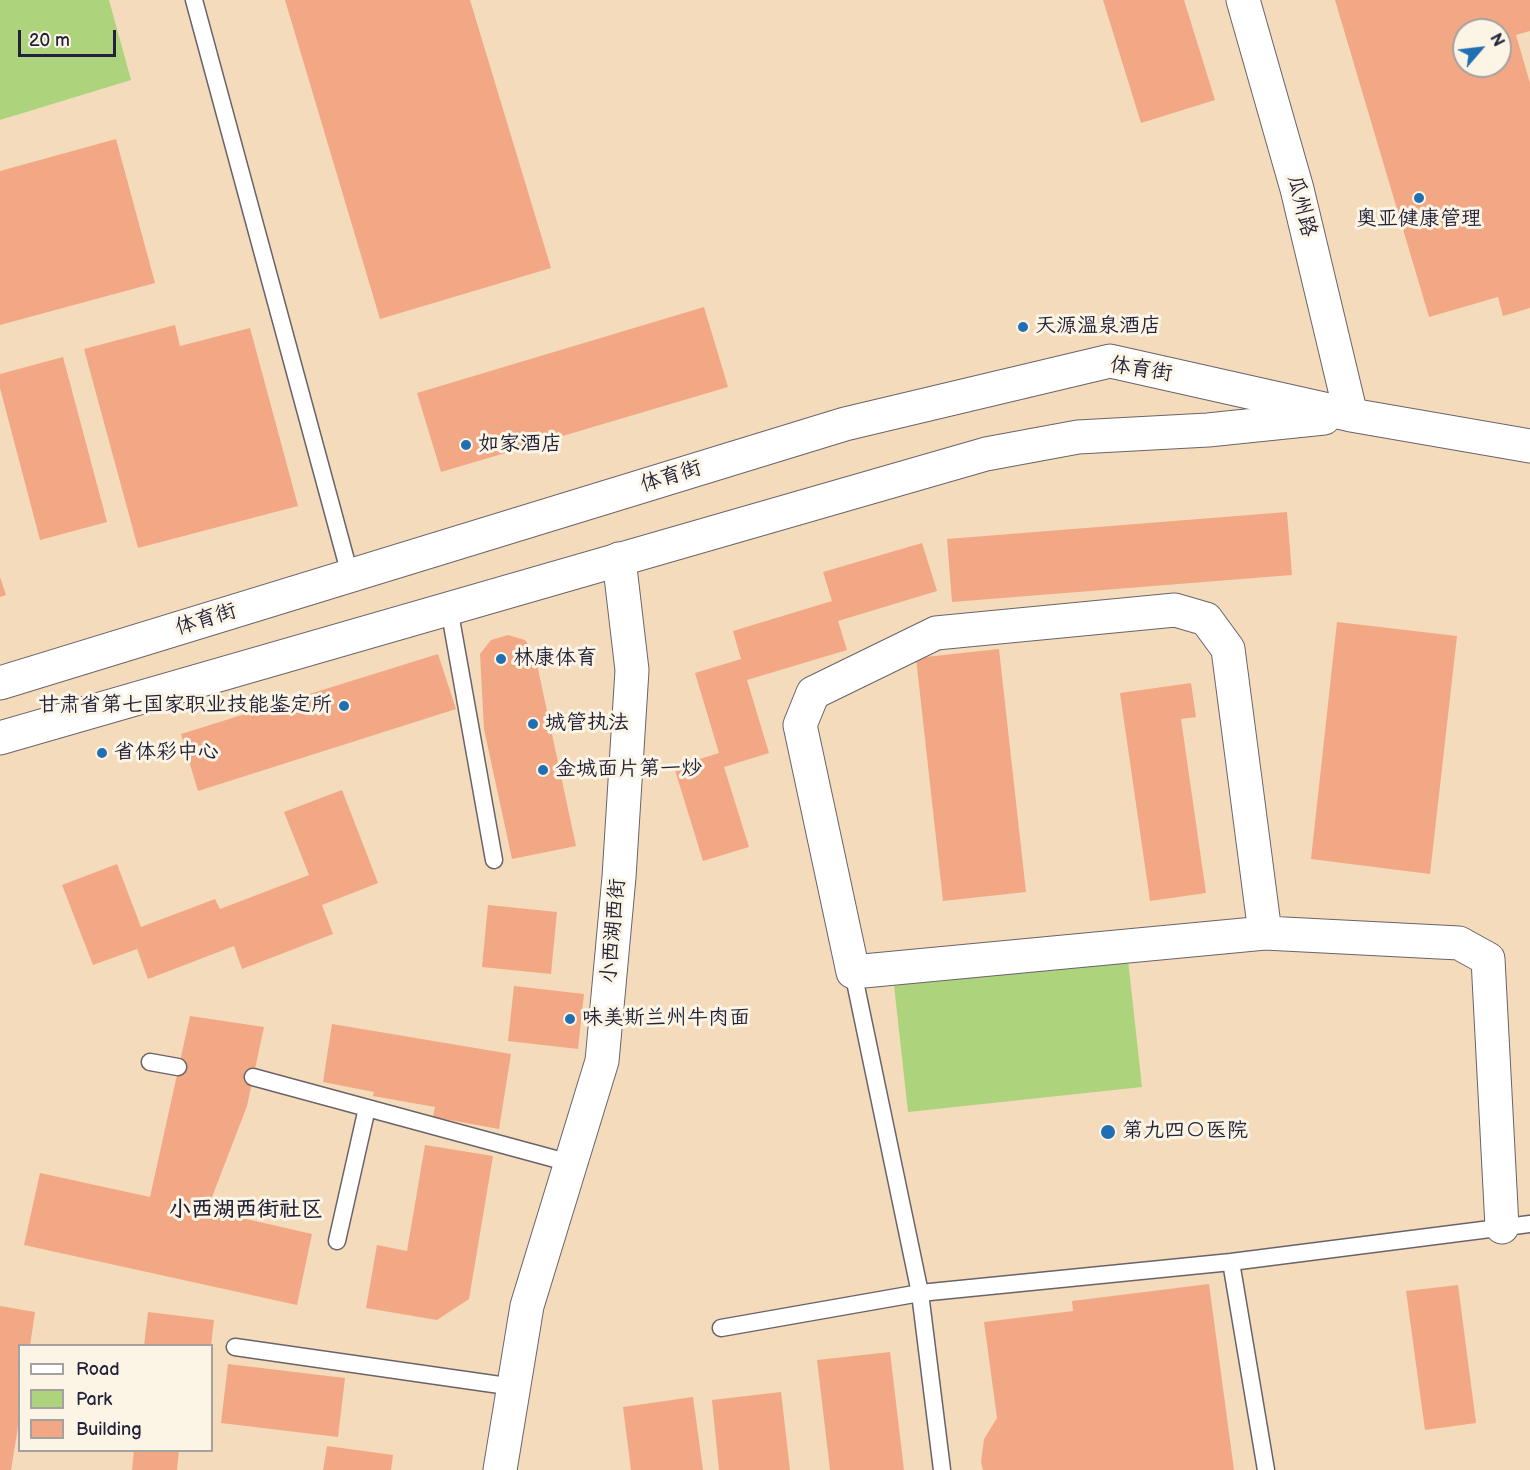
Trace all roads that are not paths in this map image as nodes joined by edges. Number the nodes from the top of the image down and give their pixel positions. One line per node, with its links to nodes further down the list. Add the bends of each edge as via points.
1 (194, 0): 6 (lane)
2 (1243, 0): 3 (street, 瓜州路, via 1297,189)
3 (1351, 415): 4 (street, 体育街); 5 (street, 体育街, via 1208,430 1078,437 986,454); 6 (street, 体育街, via 1110,361 845,424)
4 (1530, 446)
5 (619, 559): 7 (street, 体育街); 17 (street, 小西湖西街, via 632,670 619,877 602,1061)
6 (350, 576): 8 (street, 体育街)
7 (449, 608): 9 (street, 体育街); 10 (lane)
8 (0, 682)
9 (0, 738)
10 (494, 860)
11 (1265, 933): 12 (street); 12 (street, via 1228,649 1206,619 1175,610 936,633 813,693 800,724); 18 (street, via 1459,943 1488,959)
12 (853, 972): 21 (lane)
13 (150, 1062): 14 (lane)
14 (178, 1067)
15 (253, 1077): 16 (lane)
16 (367, 1108): 17 (lane); 19 (lane)
17 (570, 1163): 24 (street, 小西湖西街, via 527,1306)
18 (1516, 1226): 20 (lane)
19 (337, 1241)
20 (1231, 1262): 21 (lane); 27 (lane)
21 (921, 1293): 22 (lane); 26 (lane)
22 (721, 1328)
23 (235, 1347): 24 (lane)
24 (514, 1387): 25 (street, 小西湖西街)
25 (500, 1470)
26 (942, 1470)
27 (1266, 1470)

